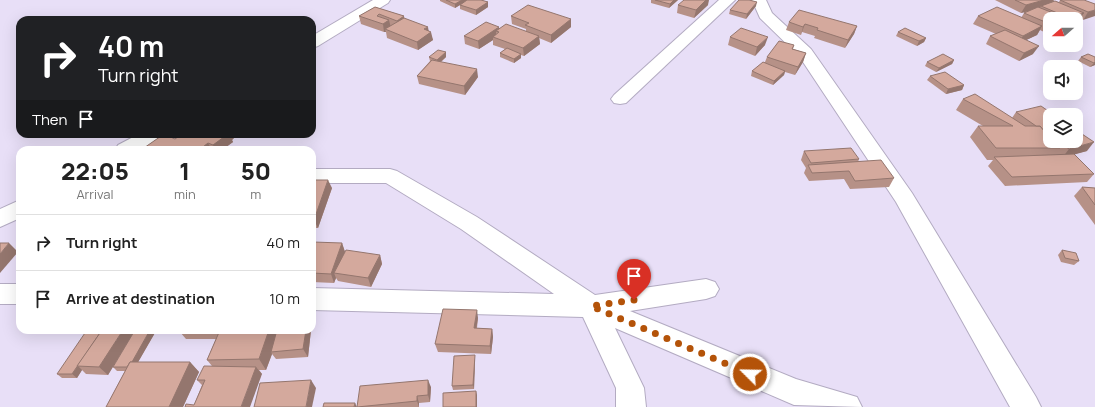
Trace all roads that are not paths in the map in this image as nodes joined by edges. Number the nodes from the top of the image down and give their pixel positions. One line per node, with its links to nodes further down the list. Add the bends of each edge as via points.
1 (383, 0): 4 (street)
2 (728, 0): 5 (street)
3 (759, 0): 18 (street, via 766,15 805,53 904,198)
4 (316, 41)
5 (620, 98)
6 (147, 138): 7 (street)
7 (132, 146)
8 (316, 176): 15 (street, via 390,176 469,223)
9 (16, 210): 10 (street)
10 (0, 219)
11 (706, 290): 15 (street)
12 (0, 294): 13 (street)
13 (16, 294)
14 (316, 299): 15 (street)
15 (591, 306): 16 (street, via 630,388); 17 (street, via 794,392)
16 (631, 407)
17 (847, 407)
18 (1026, 407)

